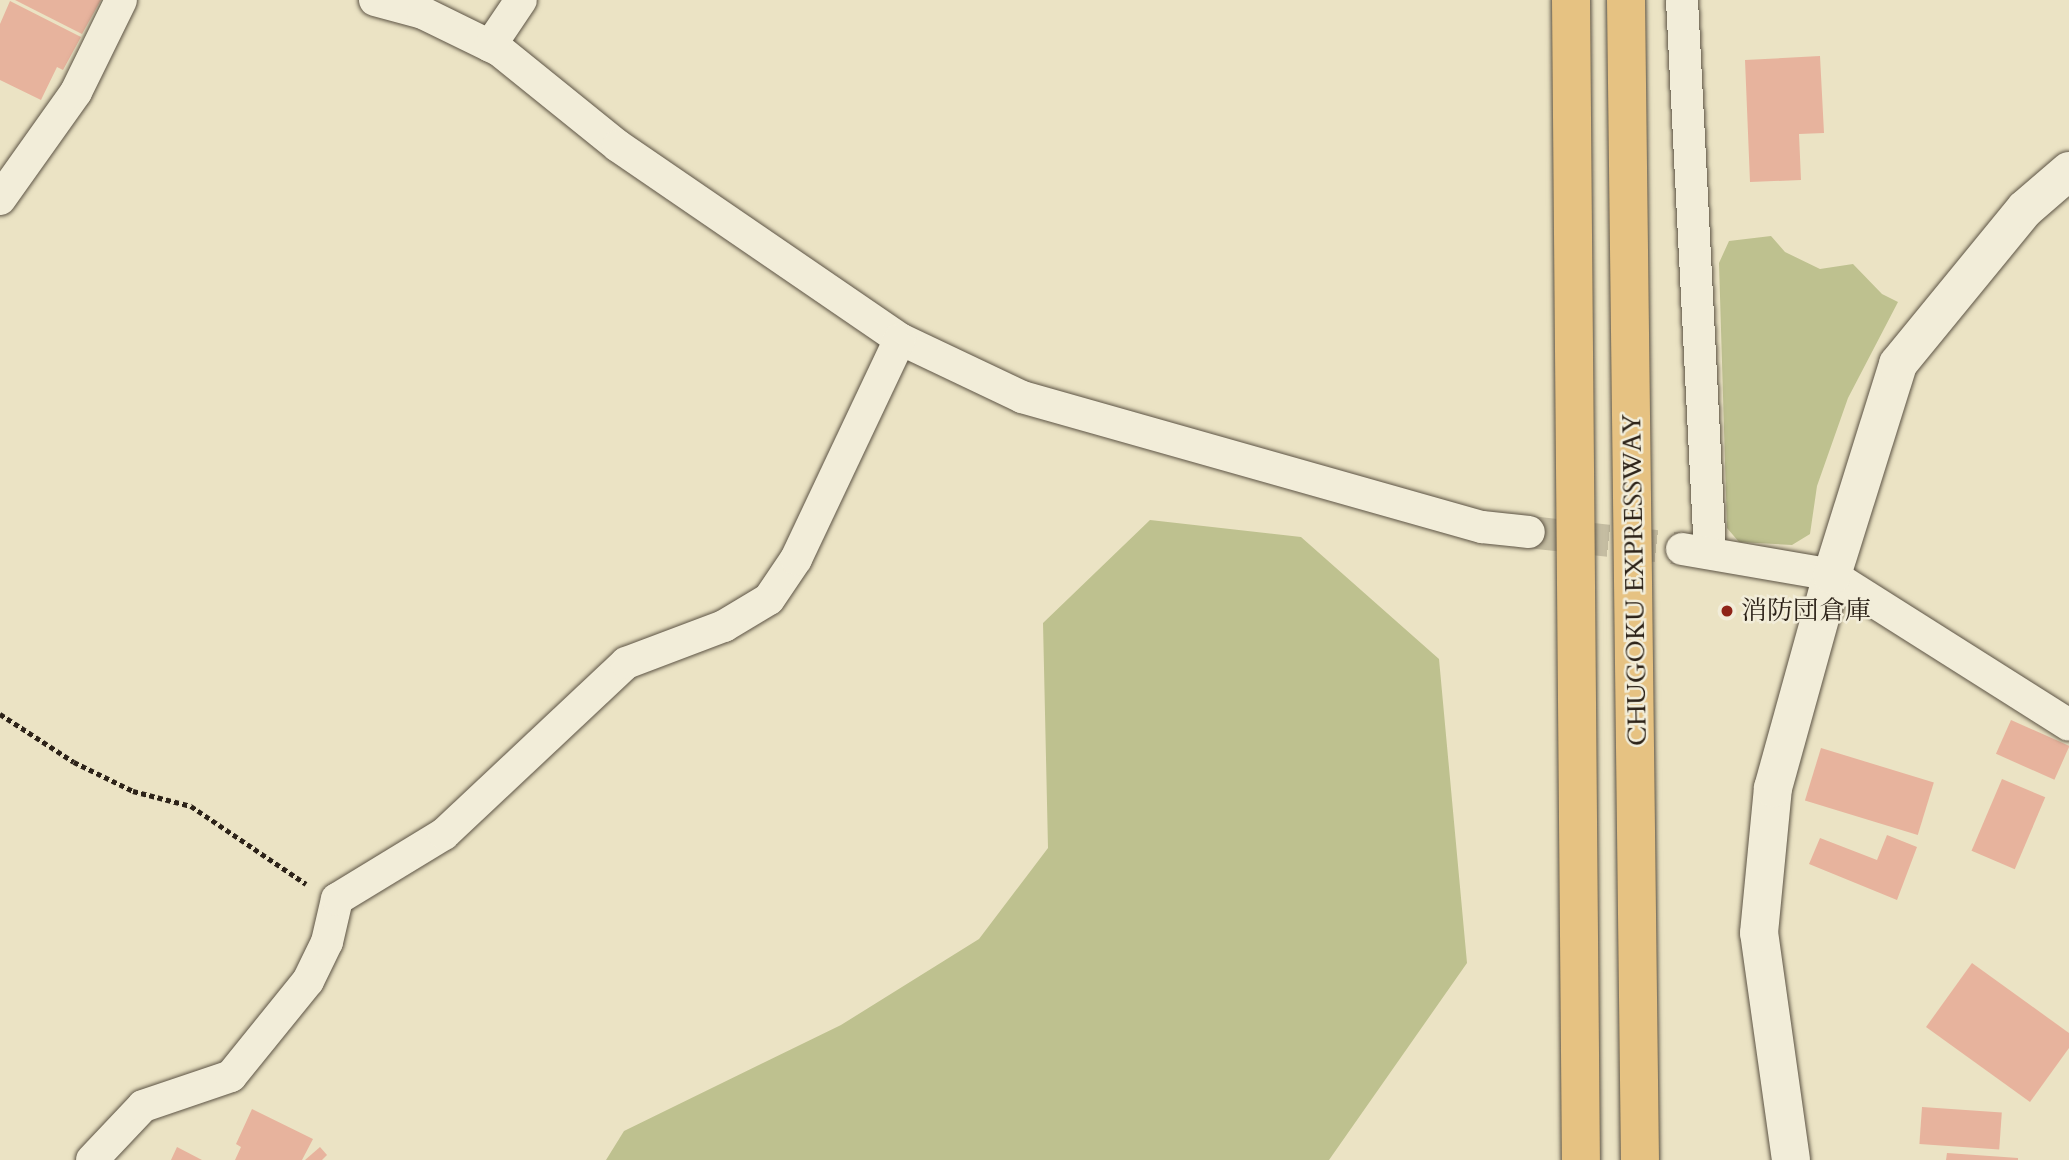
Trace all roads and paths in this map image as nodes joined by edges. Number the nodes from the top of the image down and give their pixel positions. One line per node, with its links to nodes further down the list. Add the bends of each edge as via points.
1 (121, 0): 9 (street, via 76,92)
2 (374, 0): 7 (street, via 423,13)
3 (520, 0): 7 (street)
4 (1571, 0): 17 (highway)
5 (1626, 0): 18 (highway, CHUGOKU EXPRESSWAY)
6 (1682, 0): 12 (street, via 1696,551)
7 (490, 46): 10 (street, via 618,146)
8 (2069, 171): 12 (street, via 2025,209 1898,364)
9 (0, 199)
10 (900, 339): 11 (street, via 1022,397 1482,527); 15 (street, via 796,559 769,599 724,626 626,663 444,834)
11 (1529, 532)
12 (1832, 575): 14 (street); 19 (street, via 1773,788 1759,933)
13 (0, 714): 15 (path, via 74,762 133,791 191,806 290,877)
14 (2069, 725)
15 (337, 899): 16 (street, via 327,942 308,981 231,1076 143,1107)
16 (92, 1160)
17 (1581, 1160)
18 (1640, 1160)
19 (1791, 1160)

